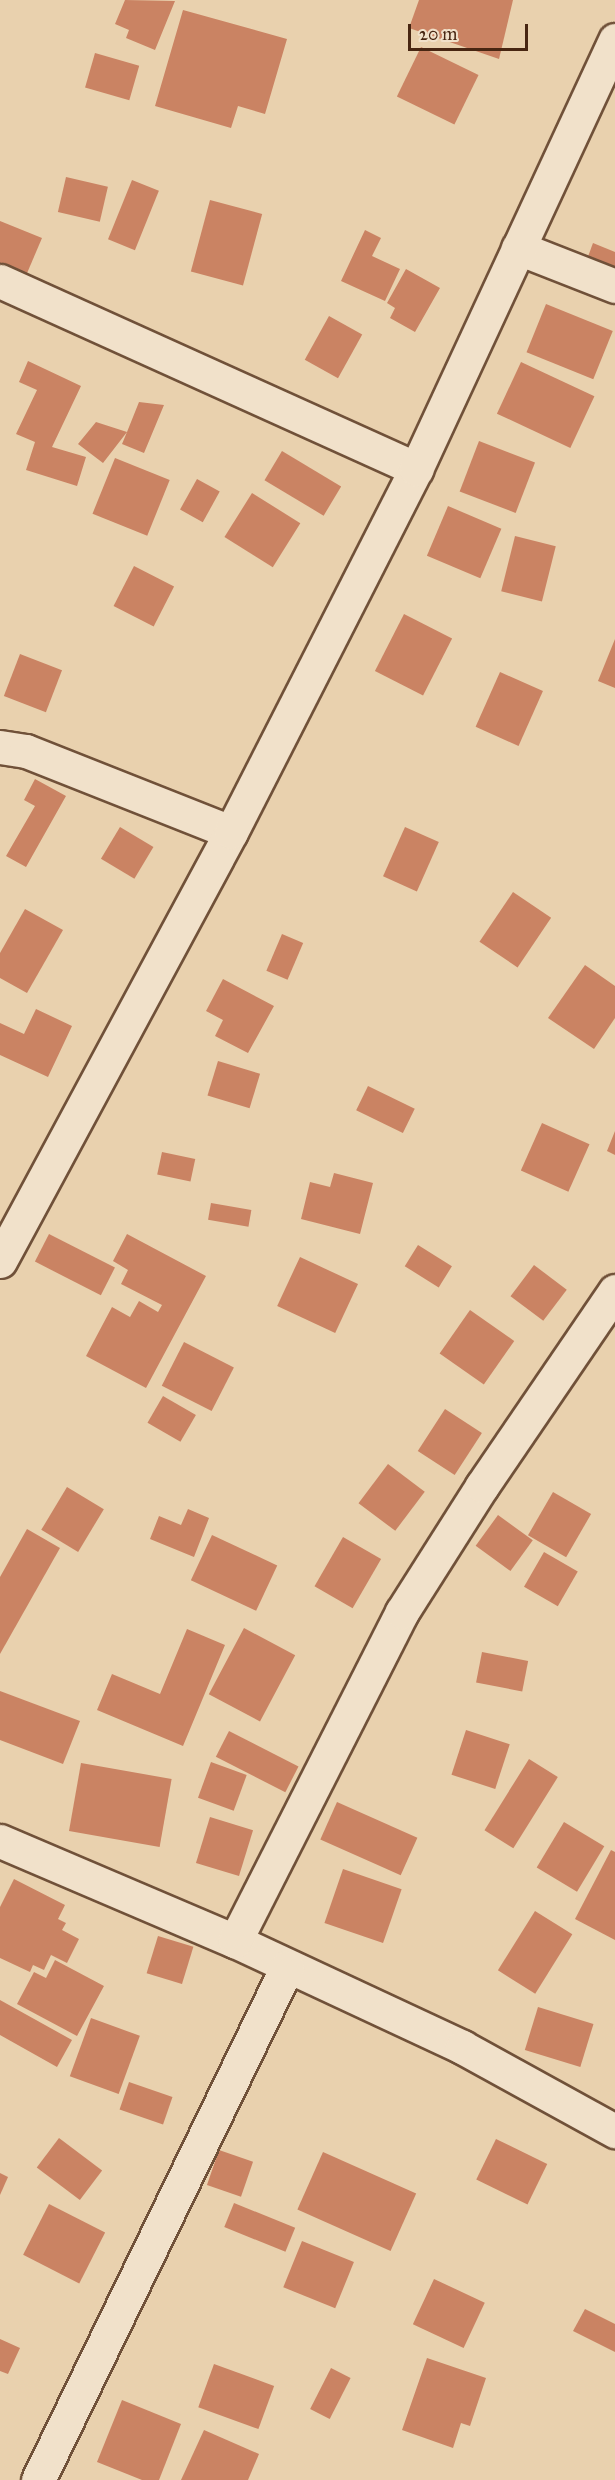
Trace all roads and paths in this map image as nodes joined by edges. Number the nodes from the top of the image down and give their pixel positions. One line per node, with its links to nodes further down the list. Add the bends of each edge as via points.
1 (615, 40): 2 (street)
2 (518, 248): 4 (street); 5 (street)
3 (0, 281): 5 (street)
4 (615, 286)
5 (416, 469): 7 (street)
6 (0, 747): 7 (street, via 26,752)
7 (231, 832): 8 (street)
8 (0, 1262)
9 (615, 1291): 11 (street, via 482,1486 402,1612)
10 (0, 1841): 11 (street)
11 (235, 1941): 12 (street)
12 (287, 1967): 13 (street, via 462,2047); 14 (street)
13 (615, 2131)
14 (38, 2480)

